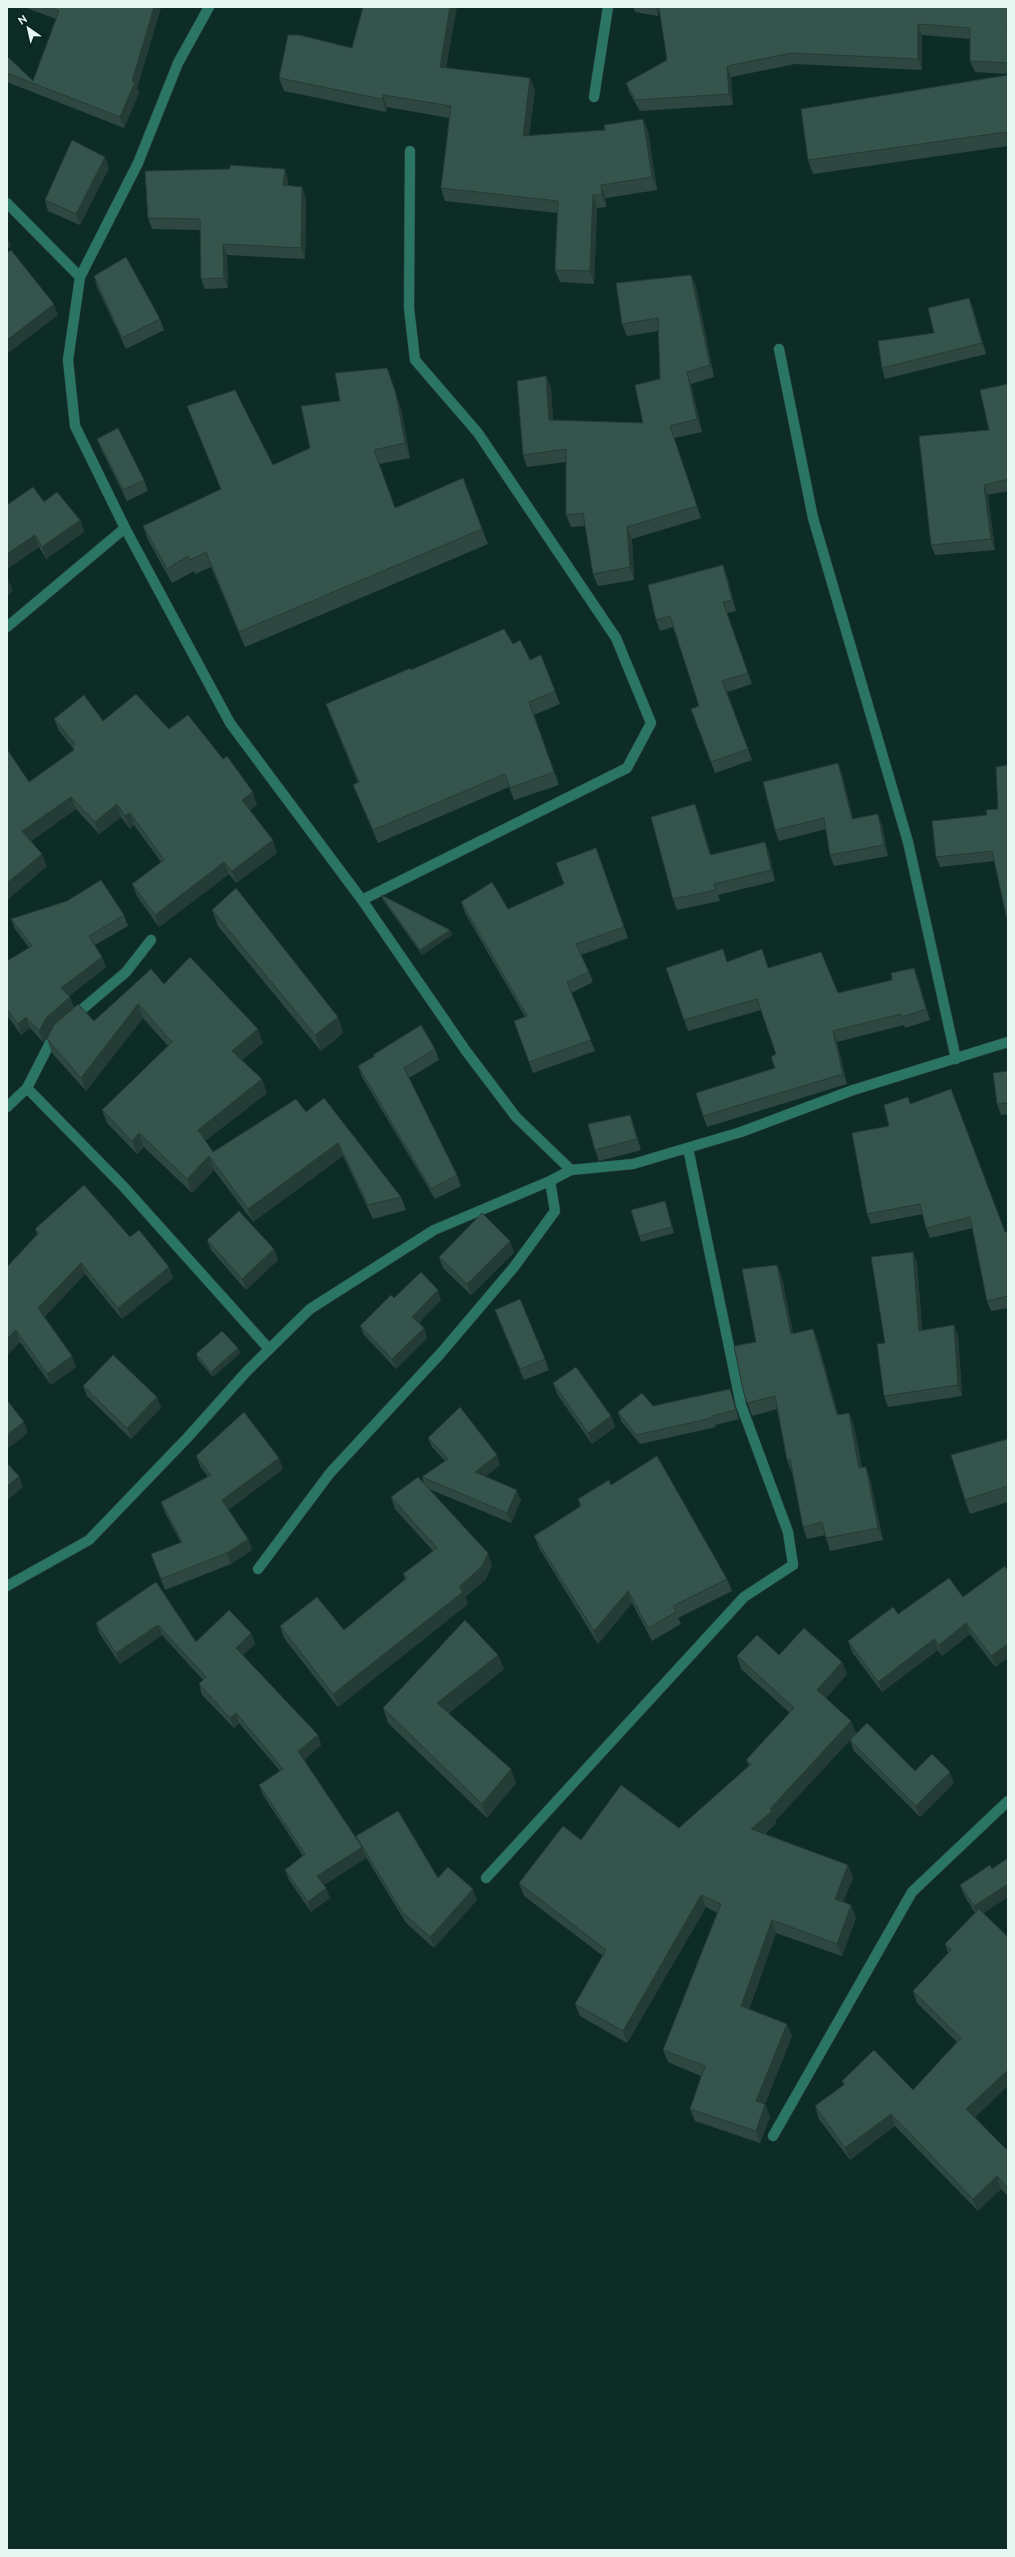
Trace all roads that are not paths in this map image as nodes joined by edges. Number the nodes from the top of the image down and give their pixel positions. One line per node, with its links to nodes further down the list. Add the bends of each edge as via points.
1 (209, 7): 6 (street, via 178,63 138,163)
2 (608, 7): 3 (street)
3 (594, 97)
4 (410, 151): 10 (street, via 409,308 416,360 478,433 616,638 651,723 627,768)
5 (7, 203): 6 (street)
6 (80, 276): 8 (street, via 68,360 75,426)
7 (779, 349): 13 (street, via 813,518 908,842)
8 (125, 528): 9 (street); 10 (street, via 230,723)
9 (7, 628)
10 (362, 900): 17 (street, via 466,1051 516,1117)
11 (151, 940): 14 (street, via 126,972 54,1034)
12 (1008, 1042): 13 (street)
13 (956, 1059): 16 (street, via 853,1090 741,1132)
14 (27, 1088): 15 (street); 19 (street, via 124,1186)
15 (7, 1107)
16 (688, 1148): 17 (street, via 633,1164); 23 (street, via 741,1404 788,1532 793,1565 744,1598)
17 (571, 1170): 18 (street)
18 (550, 1181): 19 (street, via 434,1230 310,1309); 20 (street, via 555,1211 514,1267 441,1352 330,1472)
19 (269, 1350): 21 (street, via 89,1540)
20 (258, 1569)
21 (7, 1586)
22 (1008, 1801): 24 (street, via 912,1892)
23 (486, 1878)
24 (773, 2136)

